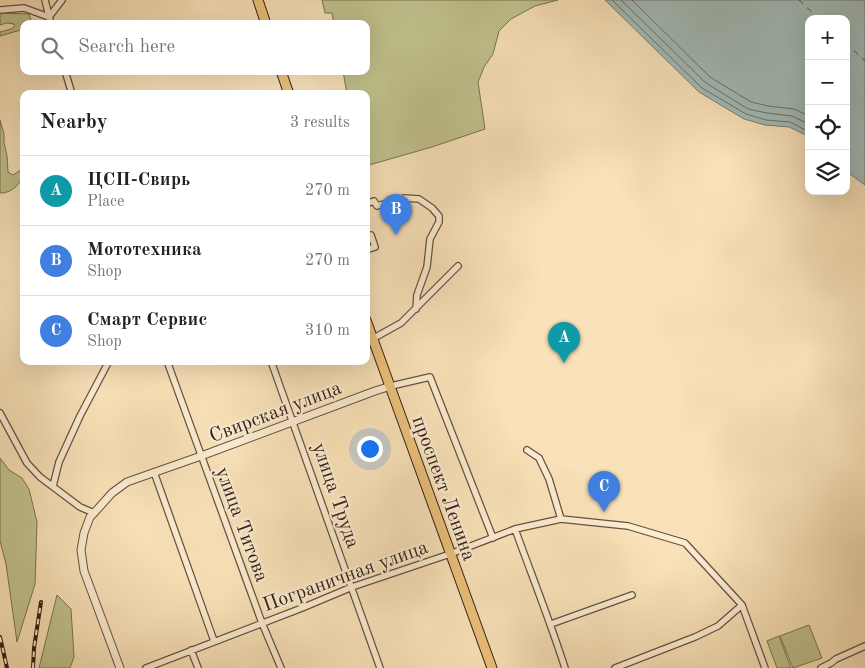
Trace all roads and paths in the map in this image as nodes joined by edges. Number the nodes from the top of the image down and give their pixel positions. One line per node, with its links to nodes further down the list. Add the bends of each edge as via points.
1 (45, 0): 6 (street)
2 (62, 0): 7 (street)
3 (258, 0): 8 (main road)
4 (0, 10): 5 (street, via 24,8)
5 (48, 20)
6 (50, 20)
7 (51, 20)
8 (265, 20)
9 (66, 75): 11 (street)
10 (282, 75): 12 (main road)
11 (71, 90)
12 (287, 90)
13 (370, 203): 17 (street, via 377,206 404,198 419,199 439,216 430,239 427,268 417,295)
14 (371, 235): 15 (street, via 375,247)
15 (370, 249)
16 (458, 266): 17 (street)
17 (416, 309): 19 (street, via 401,323)
18 (370, 329): 19 (main road, проспект Ленина)
19 (374, 338): 23 (main road, проспект Ленина)
20 (107, 365): 29 (street, via 59,462)
21 (168, 365): 27 (street, улица Титова)
22 (272, 365): 25 (street, улица Труда)
23 (391, 386): 25 (street, Свирская улица); 33 (street, Свирская улица, via 430,377); 34 (main road, проспект Ленина)
24 (0, 413): 29 (street, via 27,463)
25 (293, 421): 27 (street, Свирская улица); 35 (street, улица Труда)
26 (527, 450): 31 (street, via 540,458)
27 (201, 456): 28 (street, Свирская улица); 38 (street, улица Титова)
28 (157, 470): 30 (street, Свирская улица, via 127,482); 40 (street)
29 (53, 486): 30 (street)
30 (94, 513): 43 (street, Свирская улица, via 84,533 84,571)
31 (561, 519): 32 (street, Пограничная улица); 37 (street, Пограничная улица, via 628,526 685,543)
32 (515, 529): 33 (street, Пограничная улица); 39 (street)
33 (493, 538): 34 (street, Пограничная улица)
34 (450, 554): 35 (street, Пограничная улица); 48 (main road, проспект Ленина)
35 (352, 587): 38 (street, Пограничная улица); 47 (street, улица Труда)
36 (632, 595): 39 (street)
37 (742, 605): 50 (street, via 718,626); 51 (street)
38 (262, 623): 40 (street, Пограничная улица); 46 (street, улица Титова)
39 (551, 624): 49 (street)
40 (214, 642): 42 (street, Пограничная улица)
41 (865, 646): 52 (street)
42 (191, 650): 44 (street, Пограничная улица); 45 (street)
43 (120, 668)
44 (146, 668)
45 (198, 668)
46 (281, 668)
47 (380, 668)
48 (492, 668)
49 (565, 668)
50 (615, 668)
51 (765, 668)
52 (821, 668)

